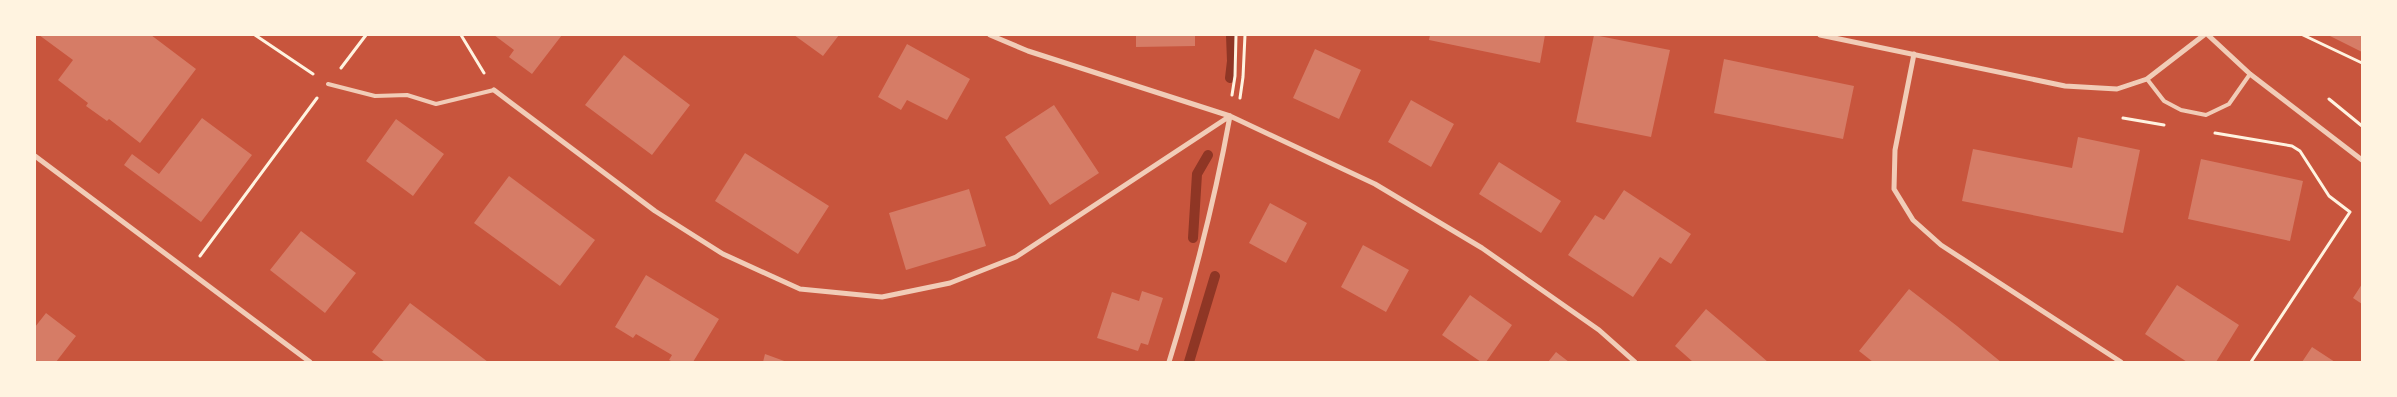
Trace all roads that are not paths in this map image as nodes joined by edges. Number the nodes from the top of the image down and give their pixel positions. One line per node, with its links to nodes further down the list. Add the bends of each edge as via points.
1 (990, 35): 9 (street)
2 (1820, 35): 4 (street)
3 (2206, 35): 5 (street); 6 (street)
4 (1914, 54): 6 (street, via 2065,86 2117,89); 15 (street, via 1895,150 1894,189 1913,220 1941,245)
5 (2250, 74): 6 (lane, via 2228,104 2206,116 2181,110 2164,101); 11 (street)
6 (2147, 79)
7 (328, 84): 8 (lane, via 375,96 407,96 436,104)
8 (494, 90): 9 (street, via 655,211 723,254 800,288 882,297 950,282 1016,258)
9 (1230, 116): 13 (street, via 1222,161); 14 (street, via 1375,184 1482,248 1599,330)
10 (35, 156): 12 (street)
11 (2362, 160)
12 (310, 362)
13 (1169, 362)
14 (1635, 362)
15 (2121, 362)

